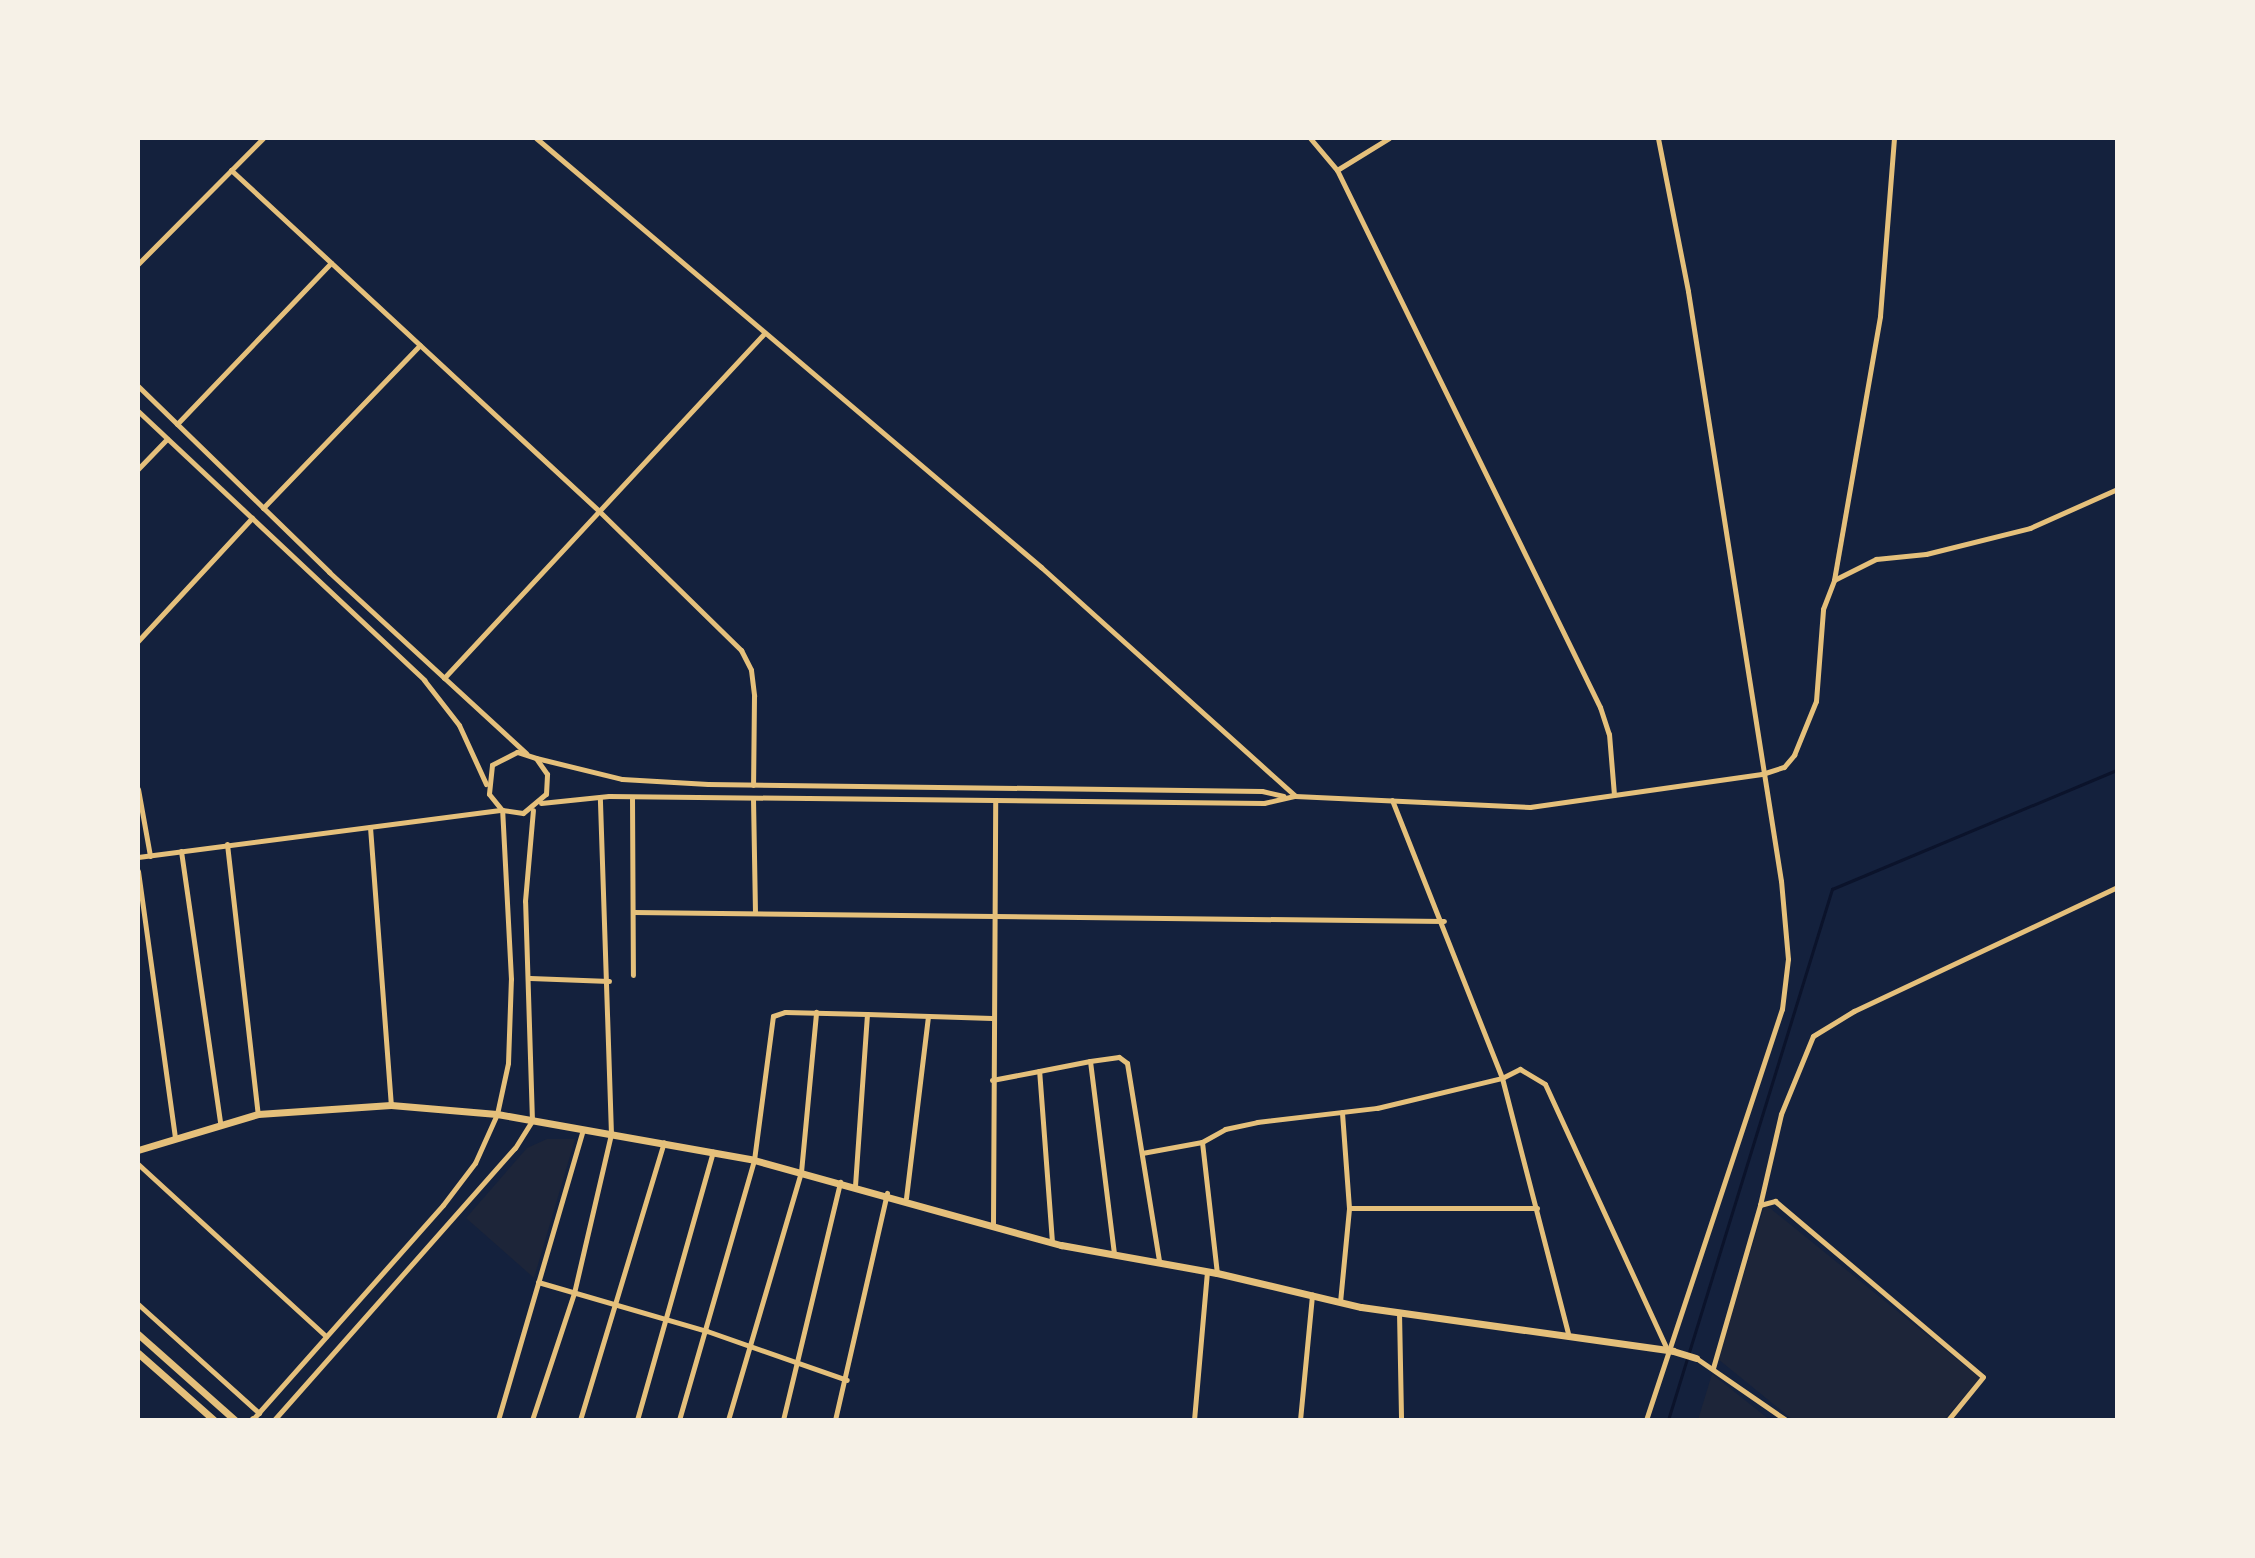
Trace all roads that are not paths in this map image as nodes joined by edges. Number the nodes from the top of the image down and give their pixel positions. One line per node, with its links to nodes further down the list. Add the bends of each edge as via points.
1 (263, 138): 7 (street)
2 (536, 138): 11 (street)
3 (1310, 138): 8 (street)
4 (1389, 138): 8 (street)
5 (1658, 138): 27 (street, via 1688,291)
6 (1894, 138): 22 (street, via 1880,316)
7 (231, 170): 9 (street); 10 (street)
8 (1337, 170): 31 (street, via 1600,707 1609,734)
9 (331, 263): 12 (street); 15 (street)
10 (138, 264)
11 (765, 333): 20 (street); 32 (street, via 1041,567)
12 (420, 345): 19 (street); 20 (street)
13 (138, 386): 15 (street)
14 (138, 411): 16 (street)
15 (177, 424): 19 (street)
16 (167, 439): 17 (street); 21 (street)
17 (138, 469)
18 (2117, 489): 22 (street, via 2030,528 1926,554 1876,559)
19 (263, 508): 24 (street)
20 (599, 511): 24 (street); 29 (street, via 746,658 754,696)
21 (252, 518): 23 (street); 28 (street, via 424,680 459,725)
22 (1834, 580): 27 (street, via 1823,609 1816,701 1794,755 1784,767)
23 (138, 641)
24 (444, 678): 25 (street)
25 (527, 753): 26 (street); 28 (street, via 499,758)
26 (536, 758): 29 (street, via 622,779); 39 (street, via 548,784)
27 (1762, 774): 31 (street); 107 (street, via 1788,959 1782,1009)
28 (487, 784): 40 (street)
29 (753, 785): 35 (street, via 1262,791)
30 (138, 789): 45 (street)
31 (1614, 795): 38 (street, via 1530,807)
32 (1295, 796): 35 (street); 38 (street)
33 (600, 797): 34 (street); 39 (street); 55 (street)
34 (632, 797): 36 (street); 49 (street)
35 (1284, 797): 37 (street, via 1264,803)
36 (753, 798): 37 (street); 50 (street)
37 (995, 800): 51 (street)
38 (1392, 800): 52 (street)
39 (541, 803): 41 (street)
40 (502, 810): 41 (street); 42 (street); 67 (street, via 511,979 508,1063)
41 (533, 810): 54 (street, via 525,870)
42 (370, 827): 43 (street); 64 (street)
43 (227, 844): 44 (street); 66 (street)
44 (181, 851): 45 (street); 69 (street)
45 (150, 856): 46 (street)
46 (138, 857)
47 (138, 871): 72 (street)
48 (2117, 887): 85 (street, via 1854,1011 1813,1036 1781,1114)
49 (633, 912): 50 (street); 53 (street)
50 (755, 913): 51 (street)
51 (991, 917): 52 (street); 59 (street)
52 (1444, 921): 62 (street)
53 (633, 975)
54 (530, 978): 55 (street); 68 (street)
55 (609, 981): 71 (street)
56 (816, 1012): 57 (street); 78 (street, via 773,1016); 80 (street)
57 (867, 1014): 58 (street); 82 (street)
58 (928, 1016): 59 (street); 84 (street)
59 (992, 1018): 63 (street)
60 (1090, 1061): 61 (street); 77 (street, via 1119,1057 1127,1063); 90 (street)
61 (1039, 1071): 63 (street); 89 (street)
62 (1502, 1078): 65 (street); 87 (street); 107 (street, via 1520,1069 1545,1084)
63 (992, 1080): 88 (street)
64 (391, 1105): 66 (street); 67 (street)
65 (1342, 1112): 74 (street, via 1257,1122 1225,1129); 86 (street)
66 (258, 1114): 69 (street)
67 (497, 1114): 68 (street); 105 (street, via 475,1163 443,1205)
68 (532, 1121): 70 (street); 116 (street, via 515,1148)
69 (220, 1123): 72 (street)
70 (583, 1129): 71 (street); 94 (street)
71 (611, 1134): 73 (street); 95 (street)
72 (175, 1138): 75 (street)
73 (665, 1141): 76 (street); 99 (street)
74 (1202, 1142): 77 (street); 93 (street)
75 (138, 1150)
76 (713, 1151): 78 (street); 101 (street)
77 (1142, 1153): 91 (street)
78 (754, 1160): 80 (street); 102 (street)
79 (138, 1164): 105 (street)
80 (801, 1172): 81 (street); 106 (street)
81 (840, 1181): 82 (street); 110 (street)
82 (855, 1185): 83 (street)
83 (887, 1193): 84 (street); 112 (street)
84 (906, 1198): 88 (street)
85 (1760, 1205): 111 (street); 130 (street, via 1782,1205 1983,1377)
86 (1349, 1208): 87 (street); 97 (street)
87 (1537, 1208): 103 (street)
88 (993, 1224): 89 (street)
89 (1052, 1242): 90 (street)
90 (1114, 1255): 91 (street)
91 (1159, 1261): 92 (street)
92 (1207, 1271): 93 (street); 125 (street)
93 (1217, 1273): 96 (street)
94 (538, 1282): 95 (street); 117 (street)
95 (574, 1293): 99 (street); 118 (street)
96 (1312, 1295): 97 (street); 126 (street)
97 (1340, 1302): 100 (street)
98 (138, 1304): 113 (street)
99 (616, 1308): 101 (street); 119 (street)
100 (1399, 1312): 103 (street); 127 (street)
101 (663, 1321): 102 (street); 120 (street)
102 (707, 1331): 106 (street); 121 (street)
103 (1568, 1333): 107 (street)
104 (138, 1334): 115 (street)
105 (326, 1336): 113 (street)
106 (751, 1345): 110 (street); 122 (street)
107 (1670, 1350): 109 (street); 128 (street)
108 (138, 1353): 114 (street)
109 (1696, 1358): 111 (street)
110 (797, 1362): 112 (street); 123 (street)
111 (1713, 1368): 129 (street)
112 (847, 1380): 124 (street)
113 (255, 1417)
114 (214, 1420)
115 (235, 1420)
116 (274, 1420)
117 (498, 1420)
118 (532, 1420)
119 (580, 1420)
120 (637, 1420)
121 (679, 1420)
122 (728, 1420)
123 (783, 1420)
124 (835, 1420)
125 (1194, 1420)
126 (1300, 1420)
127 (1401, 1420)
128 (1646, 1420)
129 (1786, 1420)
130 (1948, 1420)

